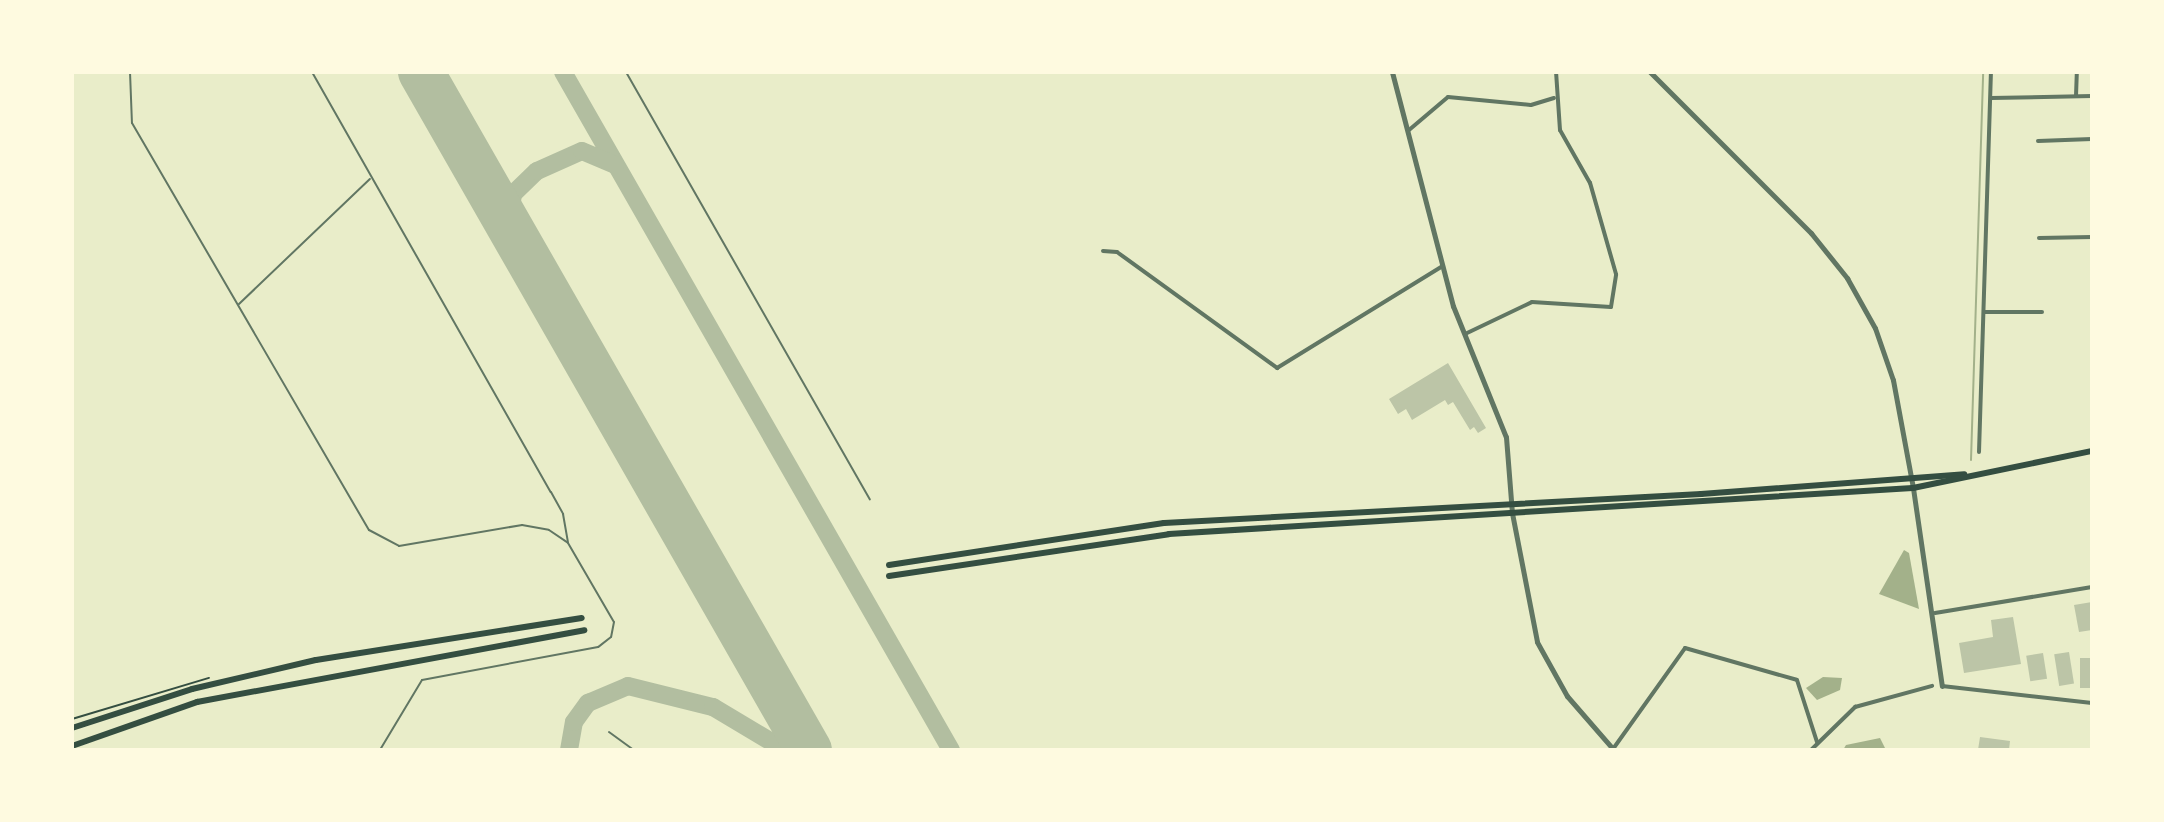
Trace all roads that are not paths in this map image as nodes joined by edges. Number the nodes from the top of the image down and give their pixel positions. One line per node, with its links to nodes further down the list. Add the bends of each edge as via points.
1 (130, 72): 21 (lane, via 132,123)
2 (312, 72): 16 (lane)
3 (626, 72): 30 (lane)
4 (1392, 72): 13 (street)
5 (1556, 72): 11 (street)
6 (1650, 72): 28 (street, via 1811,233 1847,278 1884,353)
7 (1991, 72): 12 (street)
8 (2077, 72): 9 (street)
9 (2076, 96): 10 (street); 12 (street)
10 (2092, 96)
11 (1554, 98): 13 (street, via 1522,105 1448,97); 24 (street, via 1560,130 1584,169 1602,220 1616,274 1611,307 1532,302)
12 (1991, 98): 22 (street)
13 (1409, 130): 20 (street)
14 (2092, 139): 15 (street)
15 (2038, 141)
16 (372, 177): 21 (lane); 33 (lane, via 563,514)
17 (2092, 237): 18 (street)
18 (2039, 238)
19 (1103, 251): 20 (street, via 1117,252 1277,368)
20 (1443, 266): 24 (street)
21 (238, 305): 33 (lane, via 362,521 376,535 399,546 529,525)
22 (1984, 312): 23 (street); 26 (street)
23 (2042, 312)
24 (1464, 334): 31 (street, via 1501,418)
25 (2092, 451): 27 (main road)
26 (1979, 452)
27 (1971, 473): 28 (main road); 29 (main road)
28 (1911, 476): 29 (street); 31 (main road)
29 (1913, 488): 32 (main road); 37 (street)
30 (870, 499)
31 (1511, 503): 32 (street); 34 (main road, via 1164,523)
32 (1512, 513): 35 (main road, via 1116,539); 49 (street, via 1542,653 1567,696)
33 (568, 543): 47 (lane, via 614,622 607,642 433,675 414,689)
34 (889, 565)
35 (889, 576)
36 (2092, 587): 37 (street)
37 (1935, 613): 41 (street)
38 (582, 618): 43 (main road, via 316,660 192,689)
39 (584, 630): 46 (main road, via 197,702)
40 (1932, 686): 45 (street, via 1855,707)
41 (1942, 686): 42 (street)
42 (2092, 703)
43 (72, 728)
44 (609, 732): 48 (lane)
45 (1817, 742): 49 (street, via 1797,680 1685,648); 50 (street)
46 (72, 746)
47 (380, 750)
48 (634, 750)
49 (1613, 750)
50 (1811, 750)

